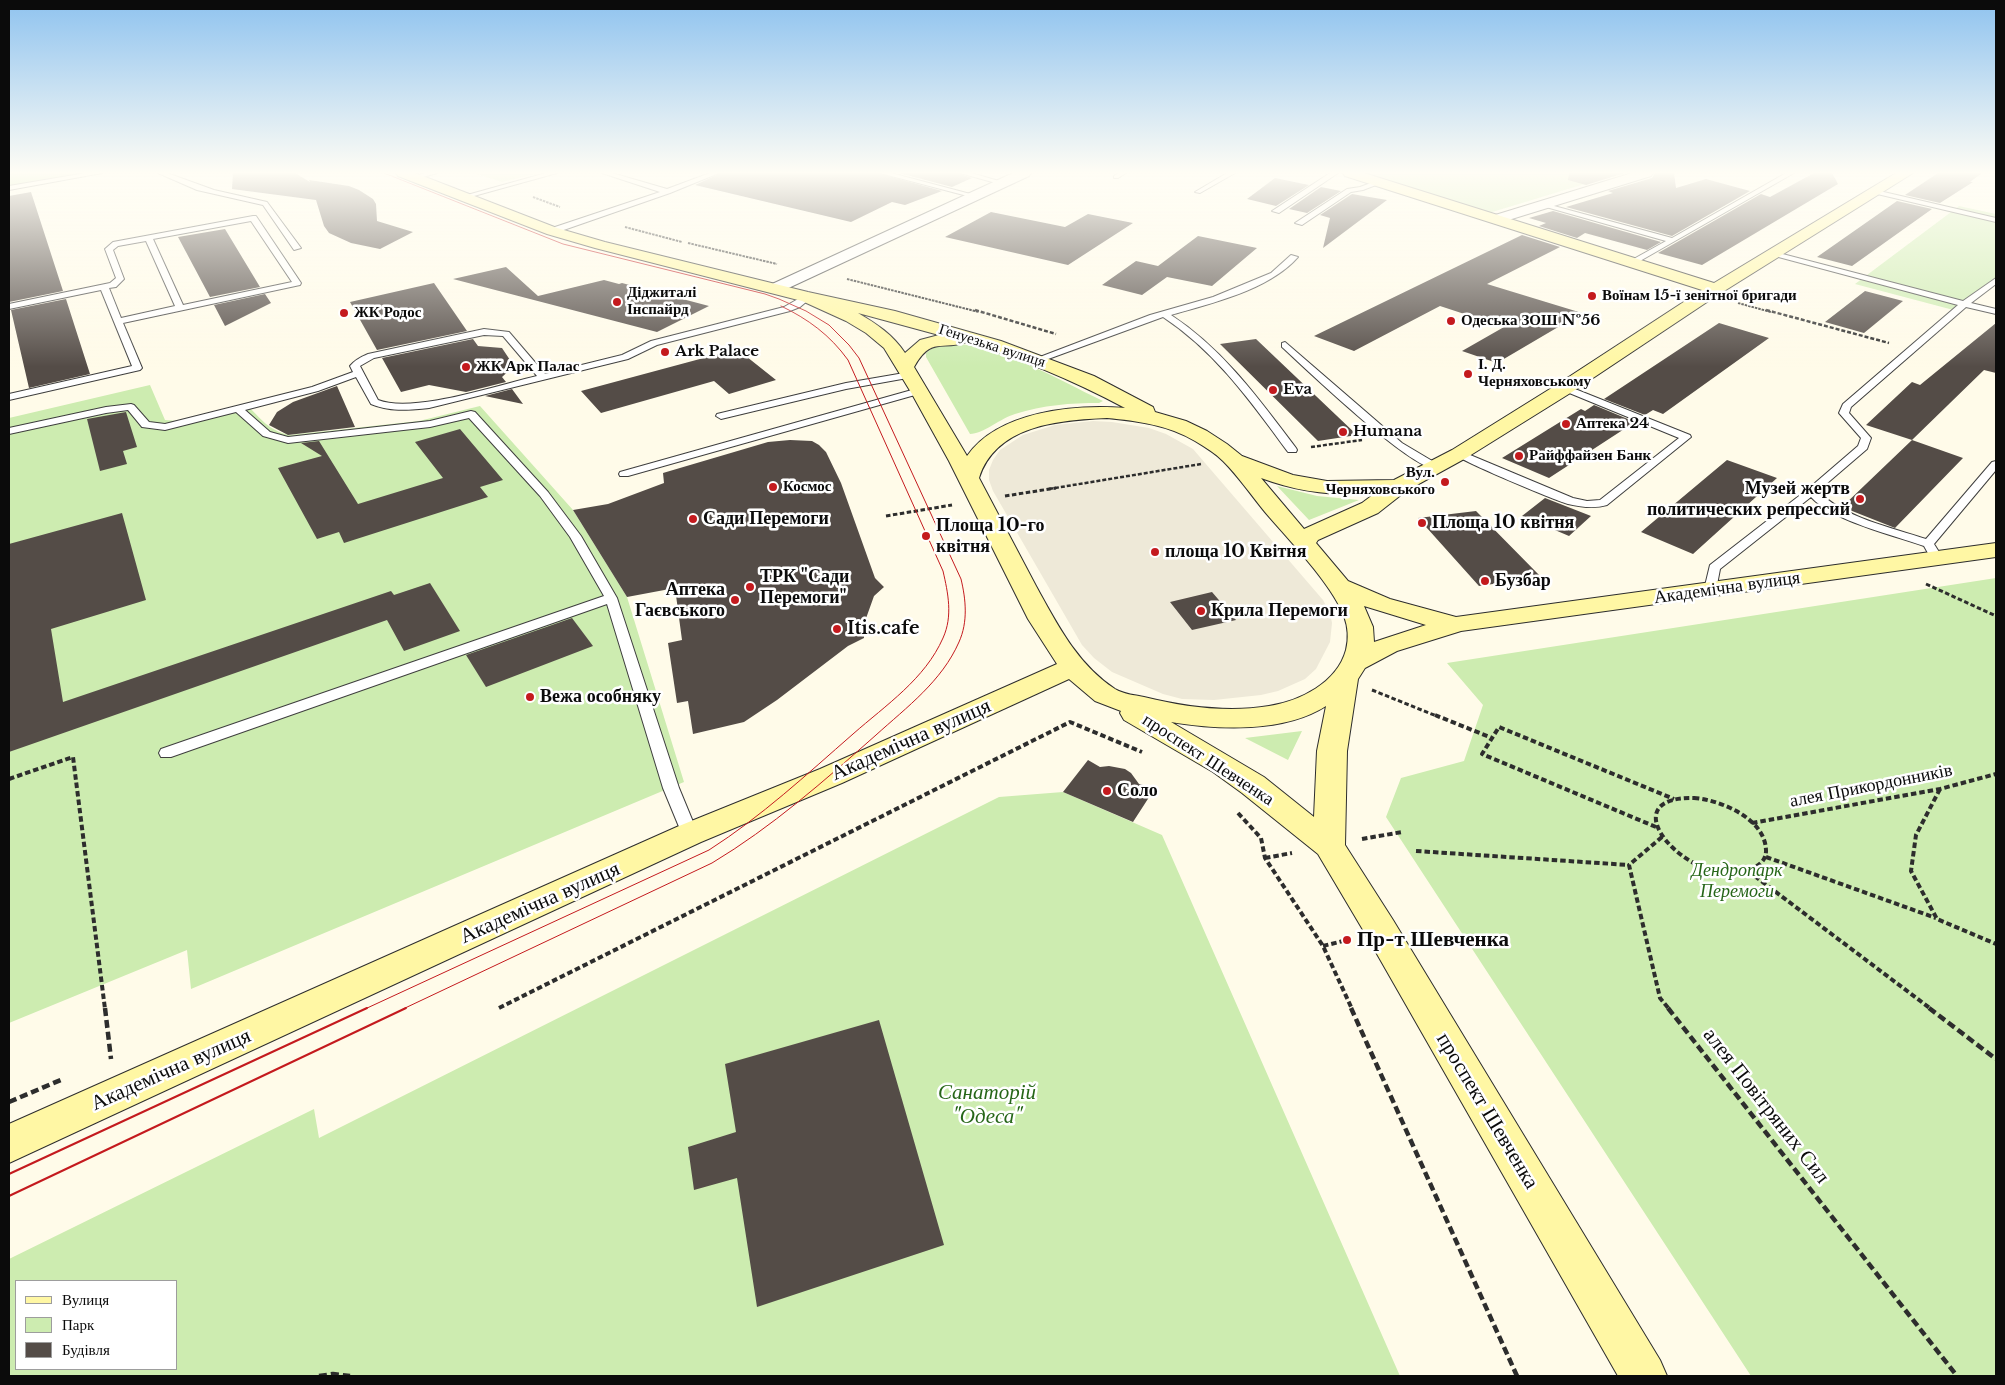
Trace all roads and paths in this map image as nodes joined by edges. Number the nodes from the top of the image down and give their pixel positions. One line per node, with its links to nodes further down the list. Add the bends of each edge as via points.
1 (148, 237): 24 (lane)
2 (145, 238): 17 (lane, via 110,247 120,279)
3 (266, 238): 24 (lane, via 297,283)
4 (290, 238): 12 (lane)
5 (575, 238): 18 (main road, Генуезька вулиця)
6 (885, 238): 18 (street)
7 (1554, 238): 15 (main road)
8 (1663, 238): 11 (lane)
9 (1676, 238): 11 (lane)
10 (1799, 238): 13 (main road)
11 (1672, 240): 15 (lane)
12 (297, 248)
13 (1774, 253): 19 (main road); 22 (lane)
14 (1294, 257): 26 (lane, via 1274,275 1216,299)
15 (1633, 262): 19 (main road)
16 (1996, 280): 22 (lane)
17 (104, 287): 23 (lane); 27 (lane)
18 (776, 288): 20 (main road, Генуезька вулиця)
19 (1716, 289): 35 (main road)
20 (808, 298): 28 (main road, Генуезька вулиця, via 889,315); 33 (lane, via 786,309 654,343 625,357); 34 (main road, Генуезька вулиця, via 858,319 878,332 890,344)
21 (1738, 303): 30 (path)
22 (1965, 303): 25 (lane); 30 (lane)
23 (9, 306)
24 (180, 308): 27 (lane)
25 (1996, 312)
26 (1164, 314): 31 (lane); 42 (lane, via 1196,336 1249,393)
27 (118, 321): 36 (lane, via 137,368)
28 (995, 345): 31 (main road, Генуезька вулиця); 34 (main road, via 955,338 937,340 913,353)
29 (1285, 345): 41 (lane)
30 (1911, 350): 50 (lane, via 1846,406 1844,413 1866,438 1863,447)
31 (1037, 360): 39 (main road, Генуезька вулиця, via 1087,380)
32 (358, 373): 33 (lane, via 374,402 402,408 429,405); 33 (lane, via 355,366 371,356 484,332 498,332 506,334); 37 (lane, via 315,389)
33 (543, 377)
34 (911, 378): 38 (lane, via 846,386); 47 (lane); 48 (main road, Генуезька вулиця)
35 (1565, 388): 43 (main road); 43 (lane, via 1686,437 1602,503 1570,501)
36 (9, 397)
37 (239, 409): 40 (lane, via 165,427 146,425 131,407 118,408); 59 (lane, via 275,440 430,424 471,414 544,494 575,536)
38 (721, 416)
39 (1167, 422): 44 (main road, via 1206,438); 48 (main road, via 1095,413 1063,415 1026,423 1007,431 979,452 971,464)
40 (9, 431)
41 (1389, 437): 42 (path); 46 (lane)
42 (1292, 450)
43 (1459, 454): 46 (main road)
44 (1232, 459): 49 (main road, via 1267,474 1311,486); 51 (path); 53 (main road)
45 (1996, 464): 55 (lane)
46 (1435, 467): 49 (main road)
47 (624, 474)
48 (968, 478): 51 (main road)
49 (1398, 486): 53 (main road, via 1370,508 1323,527 1309,535)
50 (1812, 491): 55 (lane, via 1816,499 1834,509); 58 (lane, via 1714,568)
51 (979, 500): 52 (path); 62 (main road, via 1044,626)
52 (886, 516)
53 (1304, 543): 57 (main road)
54 (1996, 550): 55 (main road, Академічна вулиця)
55 (1933, 551): 56 (main road, Академічна вулиця)
56 (1887, 566): 58 (main road, Академічна вулиця); 60 (path)
57 (1339, 586): 61 (main road, Академічна вулиця, via 1401,611); 63 (main road, via 1360,626 1361,644)
58 (1710, 590): 61 (main road, Академічна вулиця)
59 (610, 598): 66 (lane); 75 (lane, via 670,788)
60 (1996, 616)
61 (1458, 624): 63 (main road, Академічна вулиця, via 1388,645)
62 (1073, 667): 64 (main road); 75 (main road, Академічна вулиця, via 831,776)
63 (1350, 670): 64 (main road, via 1330,691 1312,702 1264,717 1237,719 1181,715); 65 (path); 77 (main road, via 1332,751)
64 (1107, 697): 77 (main road, проспект Шевченка, via 1253,785)
65 (1492, 738): 71 (path, via 1499,727); 74 (path, via 1482,754)
66 (166, 753)
67 (1150, 755): 86 (path, via 1070,722)
68 (1996, 774): 70 (path, алея Прикордонників)
69 (9, 779): 87 (path, via 73,757)
70 (1940, 789): 73 (path, алея Прикордонників); 82 (path, via 1916,835 1911,871)
71 (1674, 799): 73 (path, via 1685,797 1713,802 1740,814); 74 (path, via 1660,806 1656,812)
72 (1235, 811): 85 (path, via 1260,838 1265,858)
73 (1751, 823): 79 (path, via 1766,847)
74 (1656, 827): 76 (path)
75 (690, 834): 89 (main road, Академічна вулиця)
76 (1662, 837): 80 (path); 81 (path, via 1670,848 1698,865 1716,871)
77 (1329, 846): 93 (main road, проспект Шевченка)
78 (1416, 851): 80 (path)
79 (1765, 857): 81 (path, via 1759,866); 82 (path)
80 (1629, 865): 94 (path, алея Повітряних Сил, via 1660,998)
81 (1748, 871): 88 (path)
82 (1937, 919): 84 (path)
83 (1347, 940): 85 (path)
84 (1996, 944)
85 (1323, 946): 92 (path)
86 (499, 1008)
87 (111, 1059)
88 (1996, 1059)
89 (9, 1144)
90 (319, 1376): 91 (path)
91 (350, 1376)
92 (1517, 1376)
93 (1644, 1376)
94 (1957, 1376)

